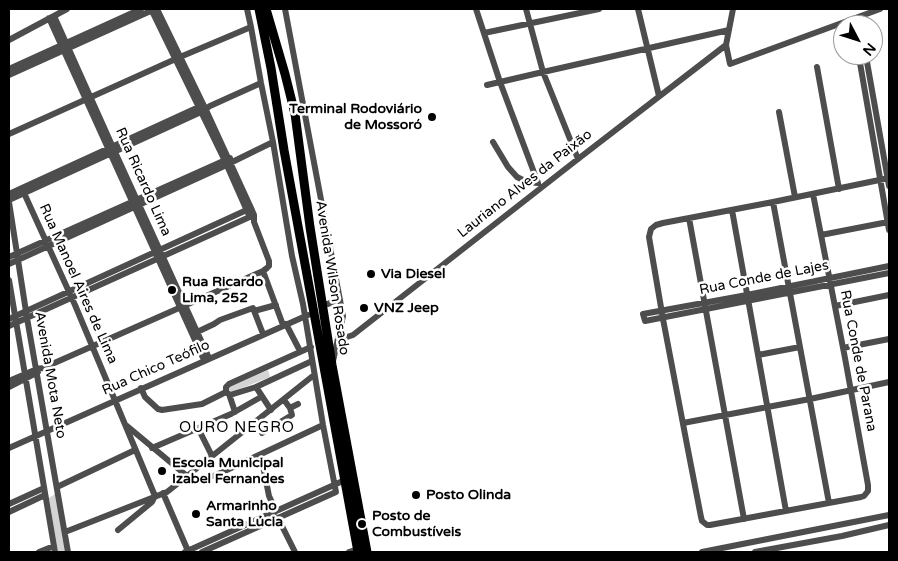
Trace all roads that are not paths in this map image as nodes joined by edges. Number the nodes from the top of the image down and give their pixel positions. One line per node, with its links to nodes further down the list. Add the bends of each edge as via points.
1 (141, 9): 21 (street)
2 (154, 9): 21 (street); 23 (street)
3 (247, 9): 16 (street)
4 (259, 9): 37 (highway, Avenida Wilson Rosado)
5 (266, 9): 36 (highway, Avenida Wilson Rosado)
6 (285, 9): 80 (street)
7 (476, 9): 18 (street)
8 (526, 9): 15 (street)
9 (599, 9): 15 (street)
10 (638, 9): 22 (street)
11 (733, 9): 17 (street)
12 (880, 9): 20 (street, via 730,64)
13 (64, 10): 14 (street)
14 (52, 17): 19 (street); 21 (street, Rua Ricardo Lima)
15 (529, 24): 18 (street); 27 (street)
16 (252, 27): 23 (street); 30 (street)
17 (729, 30): 20 (street); 22 (street)
18 (484, 33): 29 (street)
19 (9, 40)
20 (726, 45): 32 (street, Lauriano Alves da Paixão)
21 (65, 47): 24 (street); 33 (street, Rua Ricardo Lima)
22 (648, 48): 27 (street); 32 (street)
23 (178, 58): 33 (street); 34 (street)
24 (38, 59): 26 (street); 28 (street)
25 (817, 67): 52 (street)
26 (9, 70)
27 (543, 72): 29 (street); 47 (street)
28 (9, 75)
29 (500, 82): 31 (street); 43 (street, via 538,183 517,177)
30 (261, 83): 34 (street); 42 (street)
31 (487, 85)
32 (659, 96): 47 (street, Lauriano Alves da Paixão)
33 (88, 99): 38 (street); 45 (street, Rua Ricardo Lima)
34 (204, 108): 45 (street); 48 (street)
35 (779, 112): 56 (street)
36 (294, 114): 37 (highway, via 289,124); 44 (highway, Avenida Wilson Rosado)
37 (279, 118): 46 (highway, Avenida Wilson Rosado)
38 (9, 134)
39 (889, 135): 40 (street)
40 (881, 137): 41 (street); 41 (street, via 867,62 862,59 860,63); 49 (street)
41 (873, 139): 50 (street)
42 (273, 141): 48 (street); 91 (street, via 292,256)
43 (493, 142)
44 (300, 147): 46 (highway, via 293,140 288,140); 82 (highway, Avenida Wilson Rosado)
45 (111, 150): 53 (street); 54 (street); 59 (street, Rua Ricardo Lima)
46 (284, 150): 91 (highway, Avenida Wilson Rosado)
47 (578, 159): 99 (street, Lauriano Alves da Paixão, via 353,335)
48 (227, 162): 59 (street); 60 (street)
49 (889, 178): 50 (street); 51 (street)
50 (880, 180): 52 (street); 64 (street)
51 (889, 186)
52 (839, 189): 55 (street)
53 (24, 193): 57 (street); 67 (street, Rua Manoel Aires de Lima)
54 (9, 194)
55 (813, 194): 56 (street); 66 (street, Rua Conde de Parana)
56 (795, 198): 58 (street)
57 (9, 201): 69 (street, Avenida Mota Neto)
58 (773, 202): 61 (street); 77 (street)
59 (135, 203): 67 (street); 68 (street, Rua Ricardo Lima)
60 (248, 209): 62 (street); 68 (street)
61 (732, 210): 63 (street); 81 (street)
62 (252, 218): 68 (street); 73 (street, via 270,263)
63 (689, 218): 83 (street); 87 (street, via 656,225 650,231)
64 (888, 222): 65 (street); 66 (street)
65 (889, 230)
66 (821, 235): 76 (street, Rua Conde de Parana)
67 (47, 243): 69 (street); 78 (street, Rua Manoel Aires de Lima)
68 (159, 254): 78 (street); 85 (street, Rua Ricardo Lima)
69 (18, 256): 70 (street); 71 (street); 90 (street, Avenida Mota Neto)
70 (9, 257)
71 (9, 264)
72 (889, 266): 76 (street, Rua Conde de Lajes)
73 (263, 271): 84 (street); 85 (street)
74 (889, 273): 76 (street, Rua Conde de Lajes)
75 (9, 280): 93 (street, Avenida Mota Neto)
76 (830, 281): 77 (street, Rua Conde de Lajes); 86 (street, Rua Conde de Parana)
77 (789, 290): 81 (street, Rua Conde de Lajes); 102 (street)
78 (70, 294): 90 (street); 100 (street, Rua Manoel Aires de Lima)
79 (889, 295): 86 (street)
80 (339, 296): 82 (street, via 328,304); 99 (street, via 343,316)
81 (748, 298): 83 (street, Rua Conde de Lajes); 88 (street, Rua Conde de Lajes); 105 (street)
82 (321, 301): 108 (highway, Avenida Wilson Rosado)
83 (704, 302): 87 (street, Rua Conde de Lajes); 88 (street)
84 (276, 305): 89 (street); 94 (street)
85 (182, 306): 96 (street, Rua Ricardo Lima); 100 (street)
86 (835, 306): 103 (street, Rua Conde de Parana)
87 (662, 310): 92 (street); 92 (street, Rua Conde de Lajes, via 643,314 645,321)
88 (706, 310): 92 (street, Rua Conde de Lajes); 128 (street)
89 (254, 311): 96 (street, via 253,308 220,320); 97 (street)
90 (26, 314): 93 (street); 109 (street, Avenida Mota Neto)
91 (309, 314): 94 (street, Rua Chico Teófilo); 101 (street); 143 (highway, Avenida Wilson Rosado)
92 (663, 318): 130 (street)
93 (13, 319): 95 (street); 110 (street, Avenida Mota Neto)
94 (285, 324): 97 (street, Rua Chico Teófilo); 104 (street)
95 (9, 326)
96 (195, 333): 106 (street, Rua Ricardo Lima)
97 (263, 334): 106 (street, Rua Chico Teófilo)
98 (889, 339): 103 (street)
99 (338, 340): 108 (street)
100 (93, 346): 109 (street); 121 (street, Rua Manoel Aires de Lima)
101 (311, 347): 104 (street); 107 (street)
102 (800, 347): 105 (street); 120 (street)
103 (843, 348): 117 (street, Rua Conde de Parana)
104 (300, 352): 118 (street, via 229,384 226,387)
105 (758, 354): 124 (street)
106 (207, 359): 116 (street, Rua Chico Teófilo)
107 (312, 362): 111 (street); 115 (street)
108 (332, 365): 170 (highway, Avenida Wilson Rosado)
109 (39, 370): 110 (street); 134 (street, Avenida Mota Neto)
110 (25, 376): 112 (street); 114 (street); 135 (street, Avenida Mota Neto)
111 (314, 376): 122 (street); 132 (street)
112 (9, 381)
113 (889, 382): 117 (street)
114 (9, 387)
115 (256, 387): 118 (street); 119 (street)
116 (141, 388): 118 (street, via 145,397 162,410 202,404); 121 (street, Rua Chico Teófilo)
117 (851, 390): 120 (street); 150 (street, Rua Conde de Parana, via 868,491 861,497)
118 (228, 393): 127 (street)
119 (261, 397): 126 (street); 127 (street)
120 (810, 399): 124 (street); 150 (street)
121 (116, 400): 131 (street, Rua Manoel Aires de Lima); 134 (street, Rua Chico Teófilo)
122 (284, 400): 125 (street); 126 (street)
123 (298, 404): 125 (street)
124 (768, 407): 128 (street); 153 (street)
125 (290, 408): 129 (street, via 290,417 265,431)
126 (271, 410): 129 (street)
127 (235, 412): 133 (street)
128 (725, 415): 130 (street); 158 (street)
129 (260, 419): 140 (street)
130 (683, 423): 158 (street, via 702,521 710,525)
131 (125, 425): 137 (street); 138 (street, Rua Manoel Aires de Lima)
132 (323, 425): 139 (street); 146 (street)
133 (198, 428): 137 (street); 140 (street)
134 (47, 430): 135 (street, Rua Chico Teófilo); 144 (street, Avenida Mota Neto)
135 (36, 436): 136 (street, Rua Chico Teófilo); 145 (street, Avenida Mota Neto)
136 (9, 448)
137 (152, 448): 141 (street)
138 (135, 450): 144 (street); 149 (street, Rua Manoel Aires de Lima)
139 (260, 455): 142 (street); 155 (street, via 275,509)
140 (212, 456): 141 (street)
141 (187, 476): 147 (street)
142 (214, 476)
143 (345, 480): 146 (street); 164 (highway, Avenida Wilson Rosado)
144 (57, 487): 161 (street, Avenida Mota Neto)
145 (44, 488): 148 (street, Avenida Mota Neto); 151 (street)
146 (336, 488): 155 (street); 157 (street)
147 (164, 493): 149 (street); 167 (street)
148 (45, 495): 154 (street); 163 (street, Avenida Mota Neto)
149 (155, 496): 160 (street); 161 (street)
150 (829, 503): 153 (street)
151 (9, 504)
152 (889, 508): 156 (street)
153 (786, 511): 158 (street)
154 (9, 512)
155 (269, 514): 157 (street); 162 (street)
156 (887, 516): 171 (street)
157 (278, 518): 162 (street); 169 (street)
158 (744, 519)
159 (889, 525): 172 (street)
160 (118, 530)
161 (64, 532): 166 (street, Avenida Mota Neto)
162 (216, 542): 167 (street); 168 (street)
163 (54, 550): 165 (street)
164 (355, 551)
165 (39, 552)
166 (68, 552)
167 (186, 552)
168 (202, 552)
169 (295, 552)
170 (367, 552)
171 (702, 552)
172 (755, 552)

